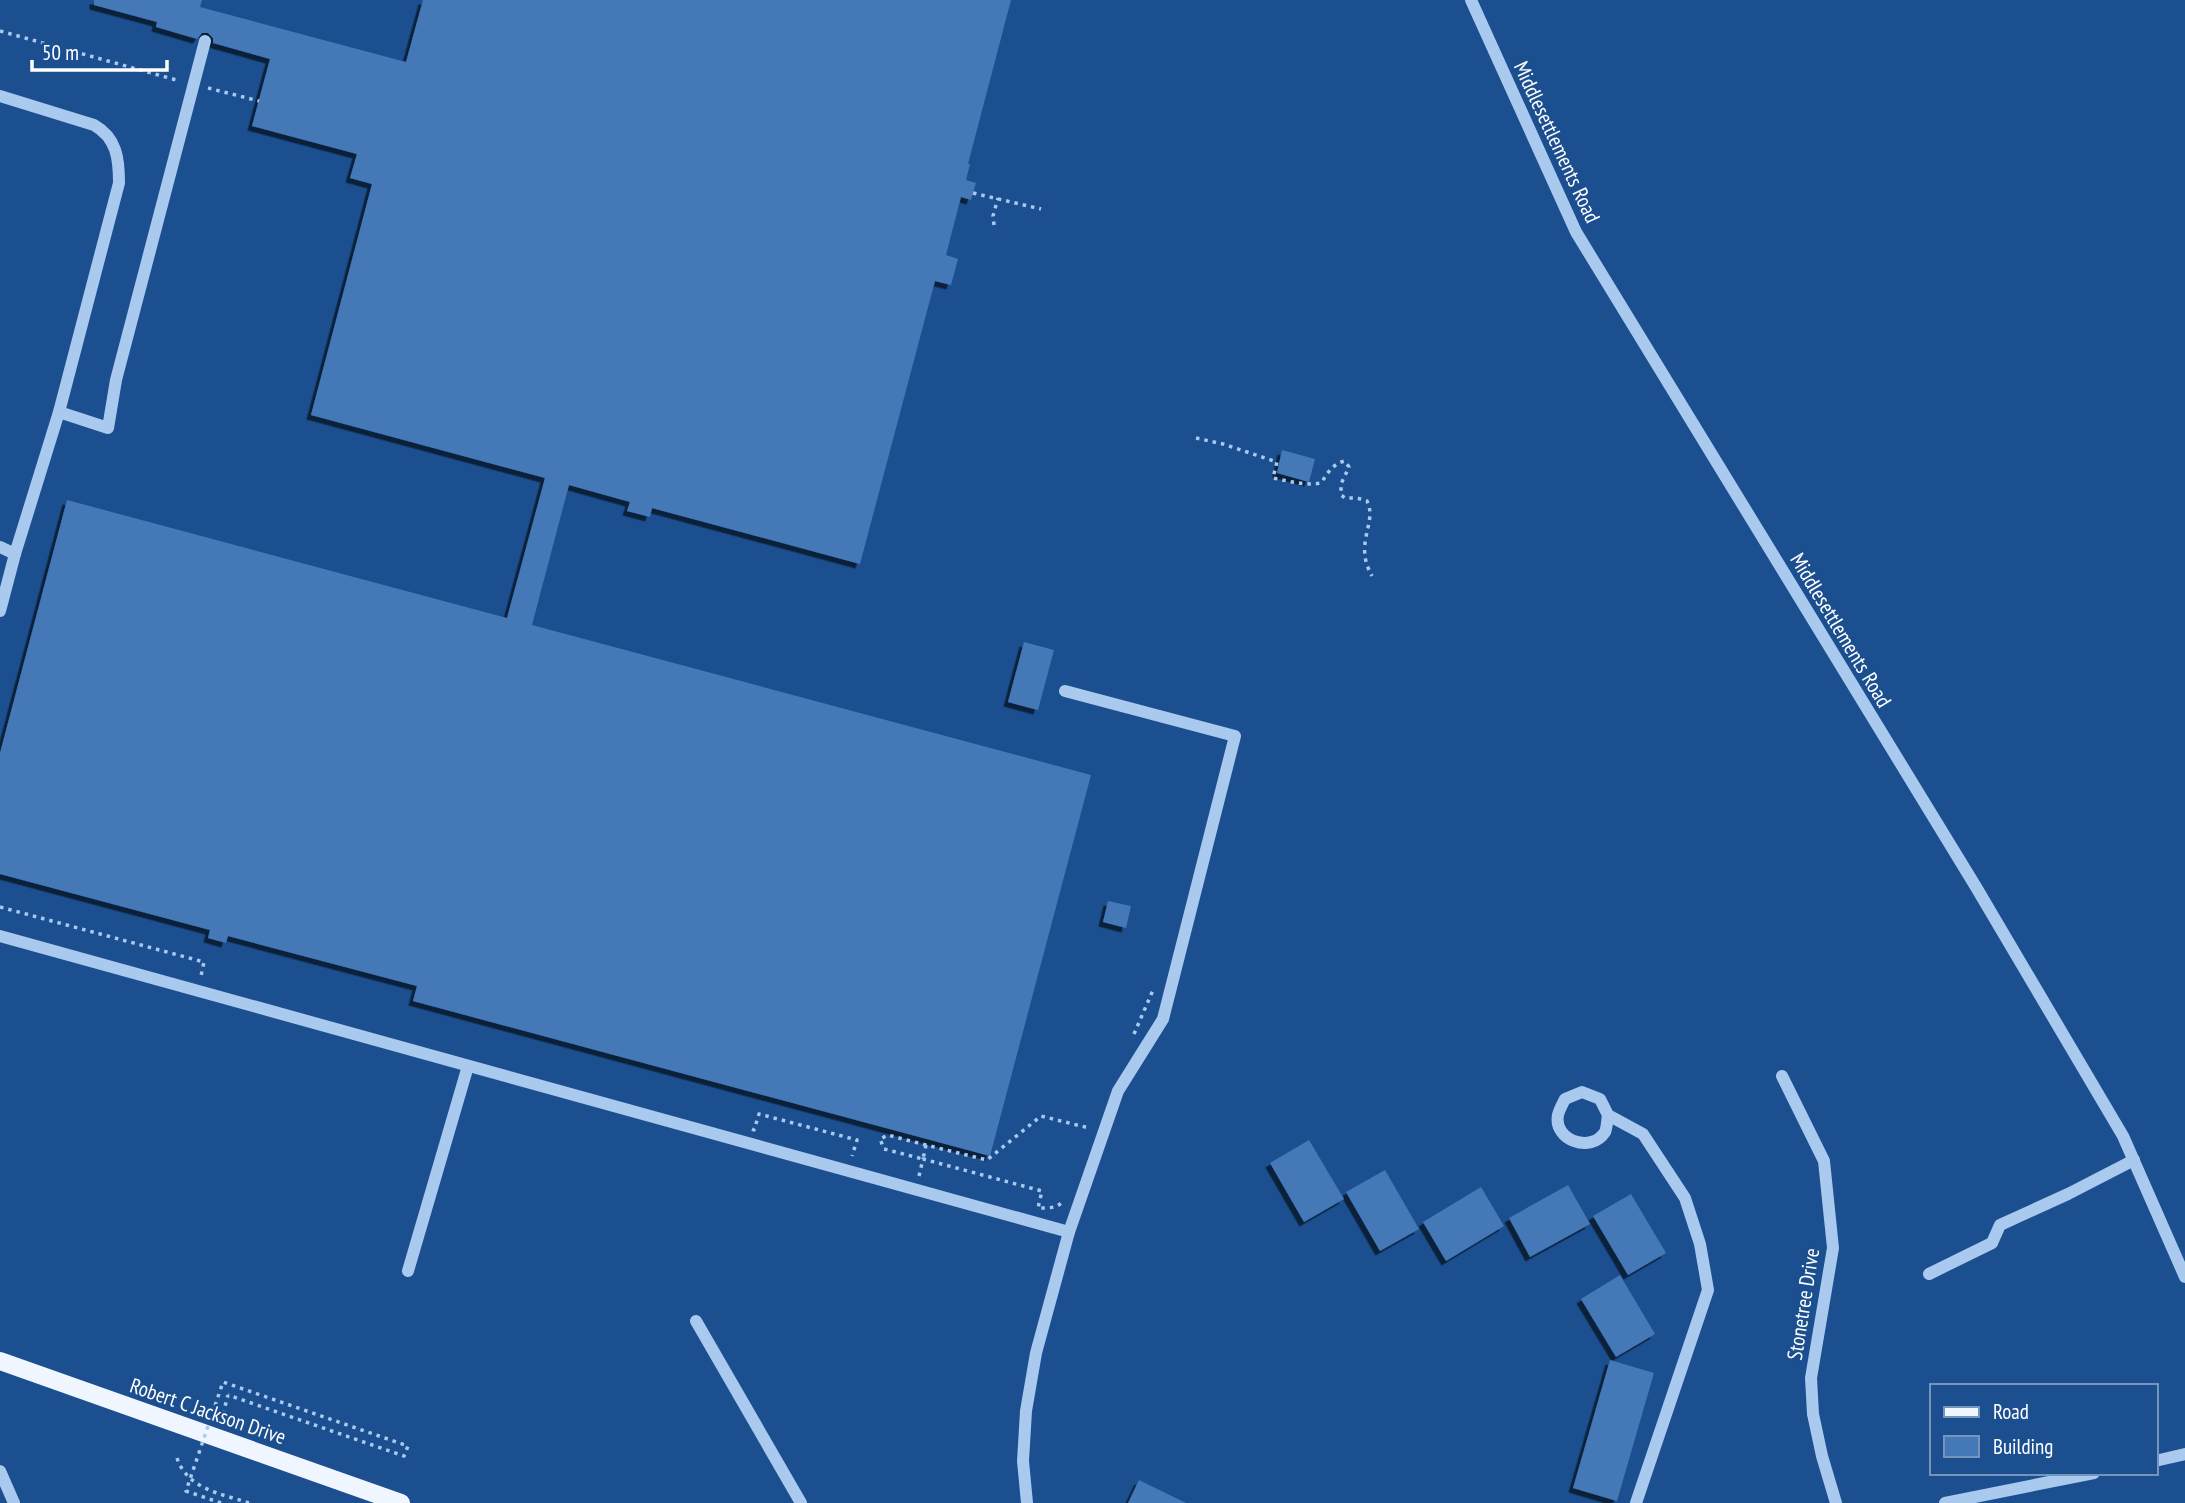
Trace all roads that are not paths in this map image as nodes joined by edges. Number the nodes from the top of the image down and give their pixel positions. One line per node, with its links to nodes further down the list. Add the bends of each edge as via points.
1 (1471, 0): 13 (street, Middlesettlements Road, via 1576,232 1976,887)
2 (205, 41): 4 (street, via 108,428)
3 (0, 96): 4 (street, via 94,125 108,133 119,162 119,183)
4 (59, 412): 6 (street)
5 (0, 547): 6 (street)
6 (15, 554): 7 (street)
7 (0, 611)
8 (1065, 691): 14 (street, via 1235,736 1163,1019 1118,1091)
9 (0, 936): 10 (street)
10 (468, 1066): 14 (street); 15 (street)
11 (1782, 1076): 29 (street, Stonetree Drive, via 1824,1161 1833,1248 1811,1378 1813,1414)
12 (1608, 1115): 12 (street, via 1600,1098 1582,1092 1565,1099 1557,1116 1561,1132 1575,1143 1592,1143 1605,1132); 28 (street, via 1643,1134 1685,1198 1700,1244 1707,1290)
13 (2134, 1160): 16 (street, via 2000,1225 1992,1243); 17 (street, Middlesettlements Road)
14 (1069, 1232): 27 (street, via 1036,1353 1026,1411 1023,1461)
15 (408, 1271)
16 (1929, 1274)
17 (2185, 1277)
18 (696, 1321): 26 (street)
19 (0, 1361): 25 (main road, Robert C Jackson Drive)
20 (2185, 1454): 21 (street)
21 (2157, 1461)
22 (0, 1471): 24 (street)
23 (2084, 1475): 30 (street)
24 (14, 1503)
25 (401, 1503)
26 (801, 1503)
27 (1027, 1503)
28 (1636, 1503)
29 (1836, 1503)
30 (1945, 1503)

